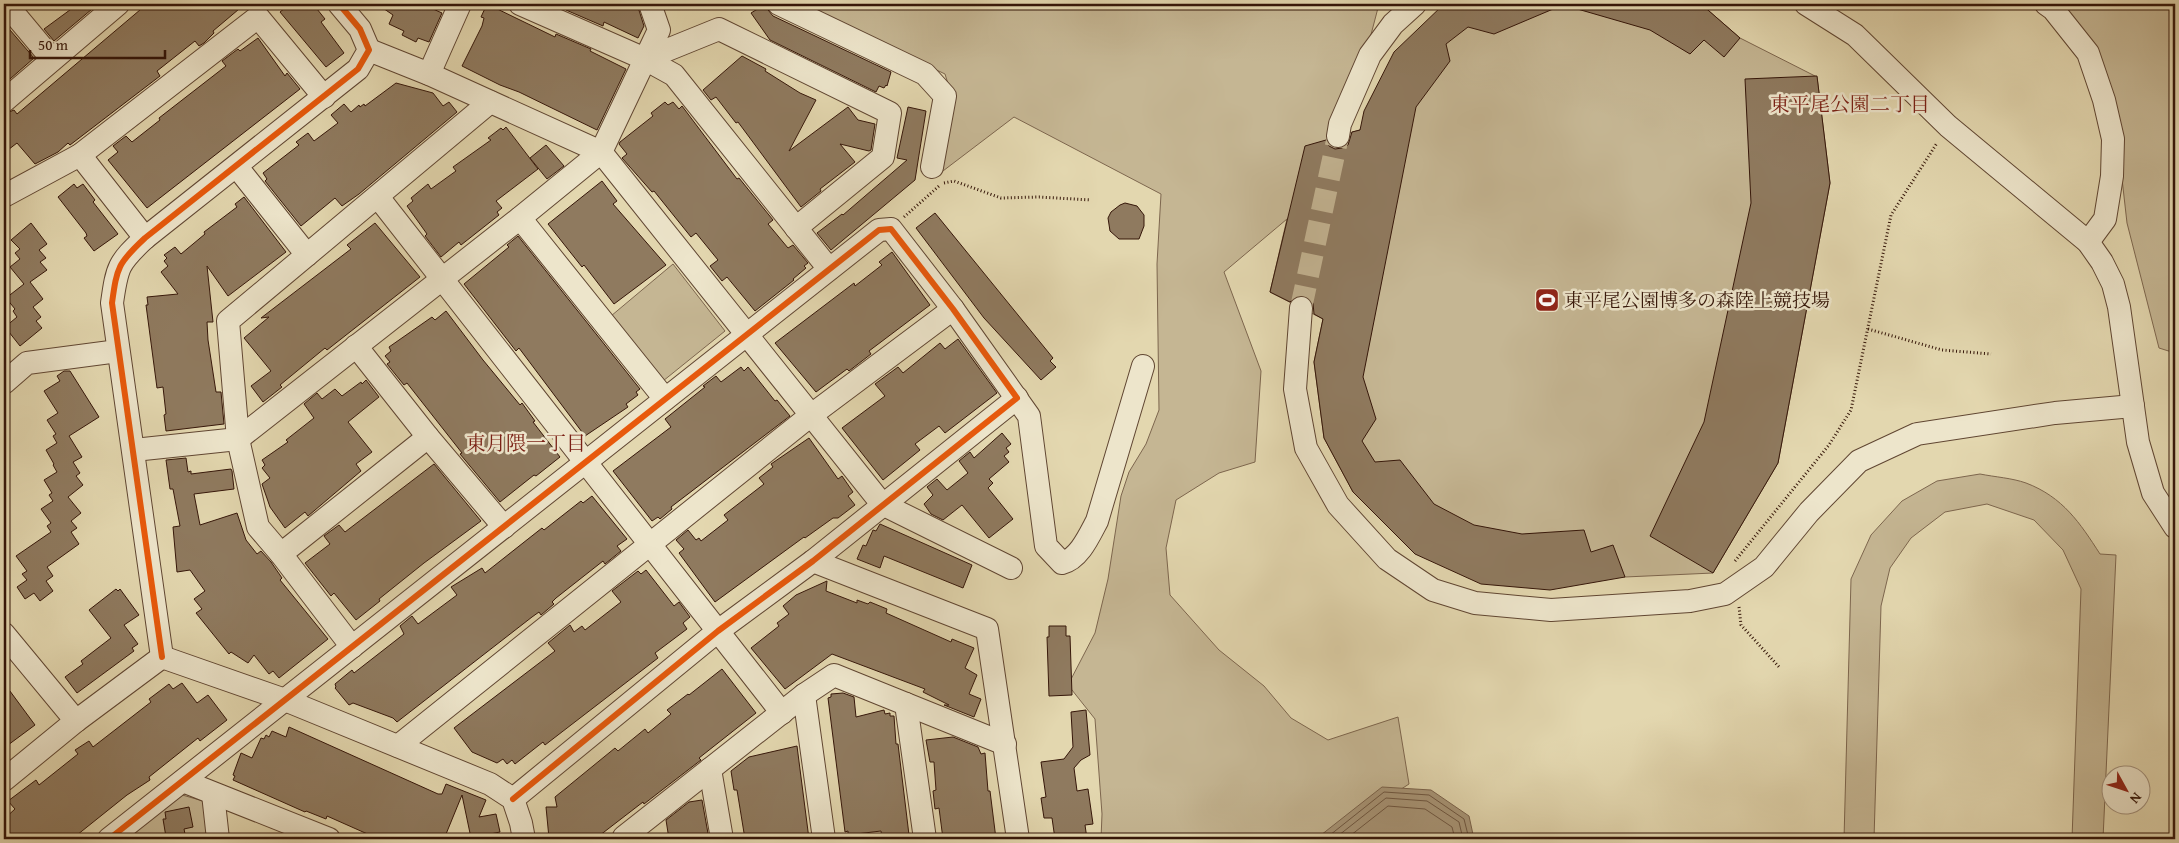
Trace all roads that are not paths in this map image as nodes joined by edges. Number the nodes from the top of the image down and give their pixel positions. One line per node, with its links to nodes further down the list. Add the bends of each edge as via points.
1 (6, 4): 12 (street)
2 (118, 4): 12 (street)
3 (339, 4): 11 (street, via 360,29)
4 (460, 4): 14 (street)
5 (520, 4): 13 (street)
6 (650, 4): 13 (street, via 659,30)
7 (779, 4): 22 (street, via 925,74 945,96)
8 (1415, 4): 18 (street, via 1393,24 1370,55 1340,124)
9 (1806, 4): 28 (street, via 1855,35 1948,126)
10 (2046, 4): 28 (street, via 2088,53 2113,139 2112,176 2105,219)
11 (368, 50): 14 (street); 15 (street, via 358,68)
12 (52, 59): 16 (street)
13 (645, 59): 19 (street); 26 (street, via 674,75); 26 (street, via 719,28 890,113 883,157)
14 (429, 74): 17 (street)
15 (324, 97): 20 (street, via 258,17); 21 (street)
16 (4, 101)
17 (490, 102): 19 (street); 24 (street)
18 (1338, 136)
19 (601, 152): 25 (street); 34 (street)
20 (80, 154): 23 (street); 27 (street)
21 (236, 167): 27 (street); 29 (street)
22 (932, 167)
23 (4, 196)
24 (378, 198): 29 (street); 31 (street)
25 (520, 218): 31 (street); 40 (street)
26 (796, 228): 30 (street)
27 (145, 238): 36 (street, via 127,255 116,272 112,303)
28 (2088, 242): 41 (street, via 2113,284)
29 (307, 254): 44 (street, via 228,321)
30 (829, 269): 33 (street, via 879,230 891,229); 34 (street)
31 (442, 280): 35 (street); 46 (street)
32 (1301, 308): 41 (street, via 1295,390 1304,438 1306,448 1338,505 1387,559 1432,590 1475,603 1551,610 1690,601 1725,594 1764,567 1809,512 1859,461 1918,434 2055,413)
33 (953, 309): 39 (street); 42 (street)
34 (746, 335): 40 (street); 42 (street)
35 (356, 346): 43 (street); 44 (street)
36 (118, 351): 38 (street, via 26,363); 45 (street)
37 (1143, 366): 39 (street, via 1097,521 1070,561 1062,563 1046,546 1029,416)
38 (4, 383)
39 (1017, 398): 47 (street)
40 (665, 399): 46 (street)
41 (2133, 406): 49 (street, via 2138,442 2153,493)
42 (810, 416): 47 (street); 50 (street)
43 (428, 437): 48 (street); 51 (street)
44 (238, 439): 45 (street); 51 (street, via 258,527)
45 (134, 450): 57 (street)
46 (585, 462): 48 (street); 50 (street)
47 (882, 504): 52 (street); 53 (street)
48 (504, 527): 56 (street)
49 (2175, 527)
50 (650, 544): 54 (street); 64 (street)
51 (281, 554): 56 (street)
52 (813, 561): 54 (street); 63 (street, via 987,629)
53 (1012, 568)
54 (718, 631): 61 (street); 69 (street)
55 (4, 634): 62 (street)
56 (352, 647): 59 (street)
57 (162, 657): 59 (street); 62 (street)
58 (804, 695): 60 (street, via 834,675); 61 (street); 76 (street)
59 (285, 700): 64 (street); 67 (street)
60 (906, 704): 63 (street); 77 (street)
61 (782, 713): 65 (street)
62 (76, 721): 66 (street)
63 (1005, 744): 78 (street)
64 (398, 746): 69 (street, via 490,784)
65 (710, 769): 74 (street); 75 (street)
66 (4, 780)
67 (183, 781): 68 (street); 71 (street)
68 (213, 794): 70 (street); 72 (street)
69 (513, 799): 73 (street)
70 (319, 837)
71 (109, 839)
72 (218, 839)
73 (524, 839)
74 (624, 839)
75 (722, 839)
76 (824, 839)
77 (925, 839)
78 (1018, 839)

